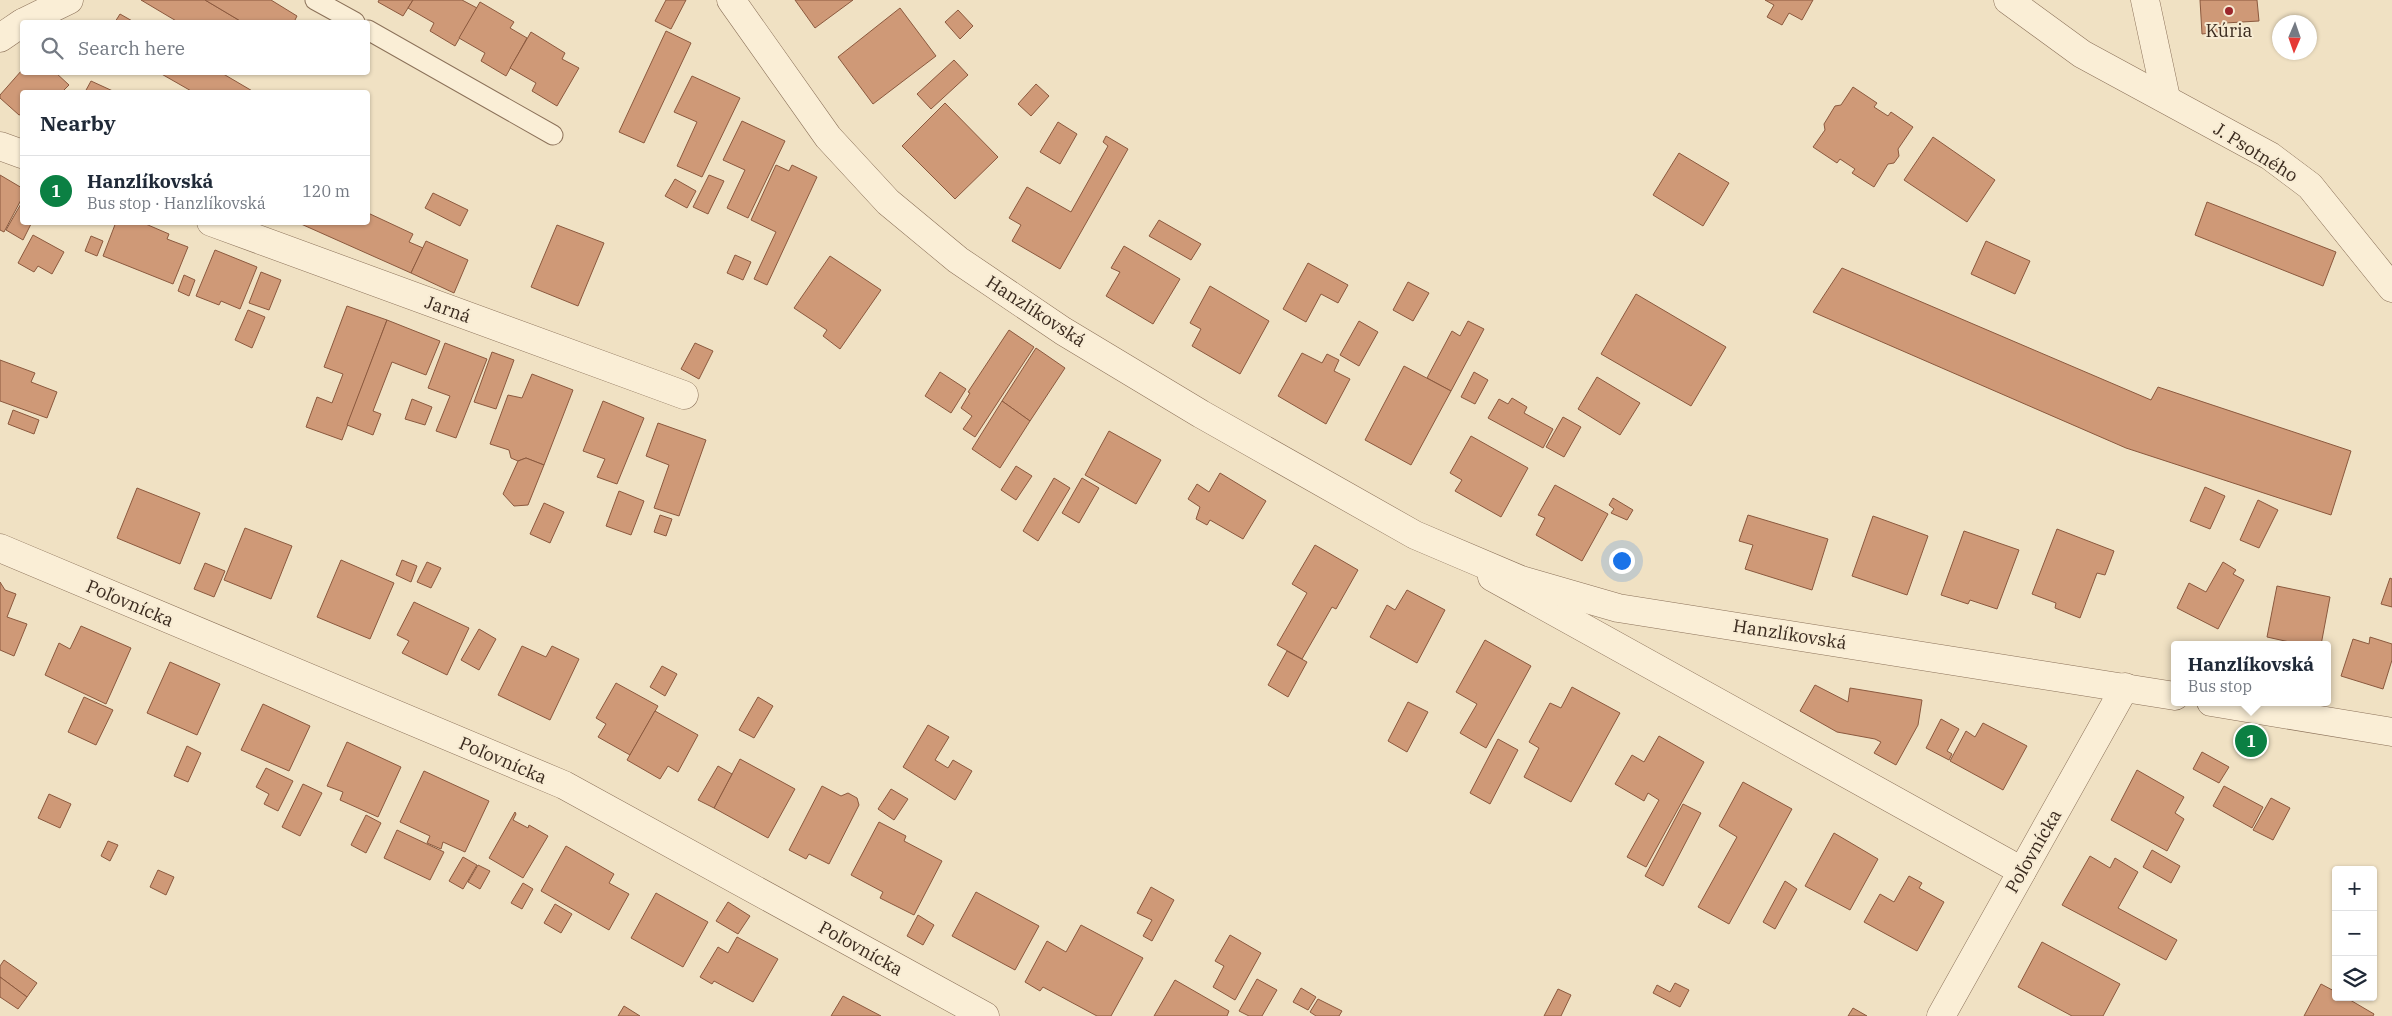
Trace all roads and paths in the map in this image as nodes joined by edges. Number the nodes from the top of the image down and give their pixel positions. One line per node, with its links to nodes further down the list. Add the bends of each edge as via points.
1 (69, 0): 6 (street)
2 (315, 0): 7 (lane)
3 (731, 0): 18 (street, Hanzlíkovská, via 828,137 888,202 958,260 1064,331 1201,414)
4 (2008, 0): 11 (street, J. Psotného, via 2082,54)
5 (2145, 0): 11 (street)
6 (30, 20)
7 (351, 20)
8 (20, 26): 10 (street)
9 (370, 31): 12 (lane)
10 (0, 38)
11 (2166, 98): 16 (street, J. Psotného, via 2270,156 2310,186)
12 (553, 135)
13 (0, 146): 14 (street)
14 (20, 153)
15 (219, 225): 17 (street, Jarná)
16 (2392, 288)
17 (684, 395)
18 (1415, 535): 20 (street, Hanzlíkovská, via 1521,580 1618,608); 24 (street, Hanzlíkovská)
19 (0, 548): 25 (street, Poľovnícka, via 564,785)
20 (2125, 686): 21 (street, Hanzlíkovská); 24 (street, Poľovnícka)
21 (2171, 695)
22 (2235, 706): 23 (street)
23 (2392, 732)
24 (2022, 871): 26 (street, Poľovnícka)
25 (985, 1016)
26 (1940, 1016)

